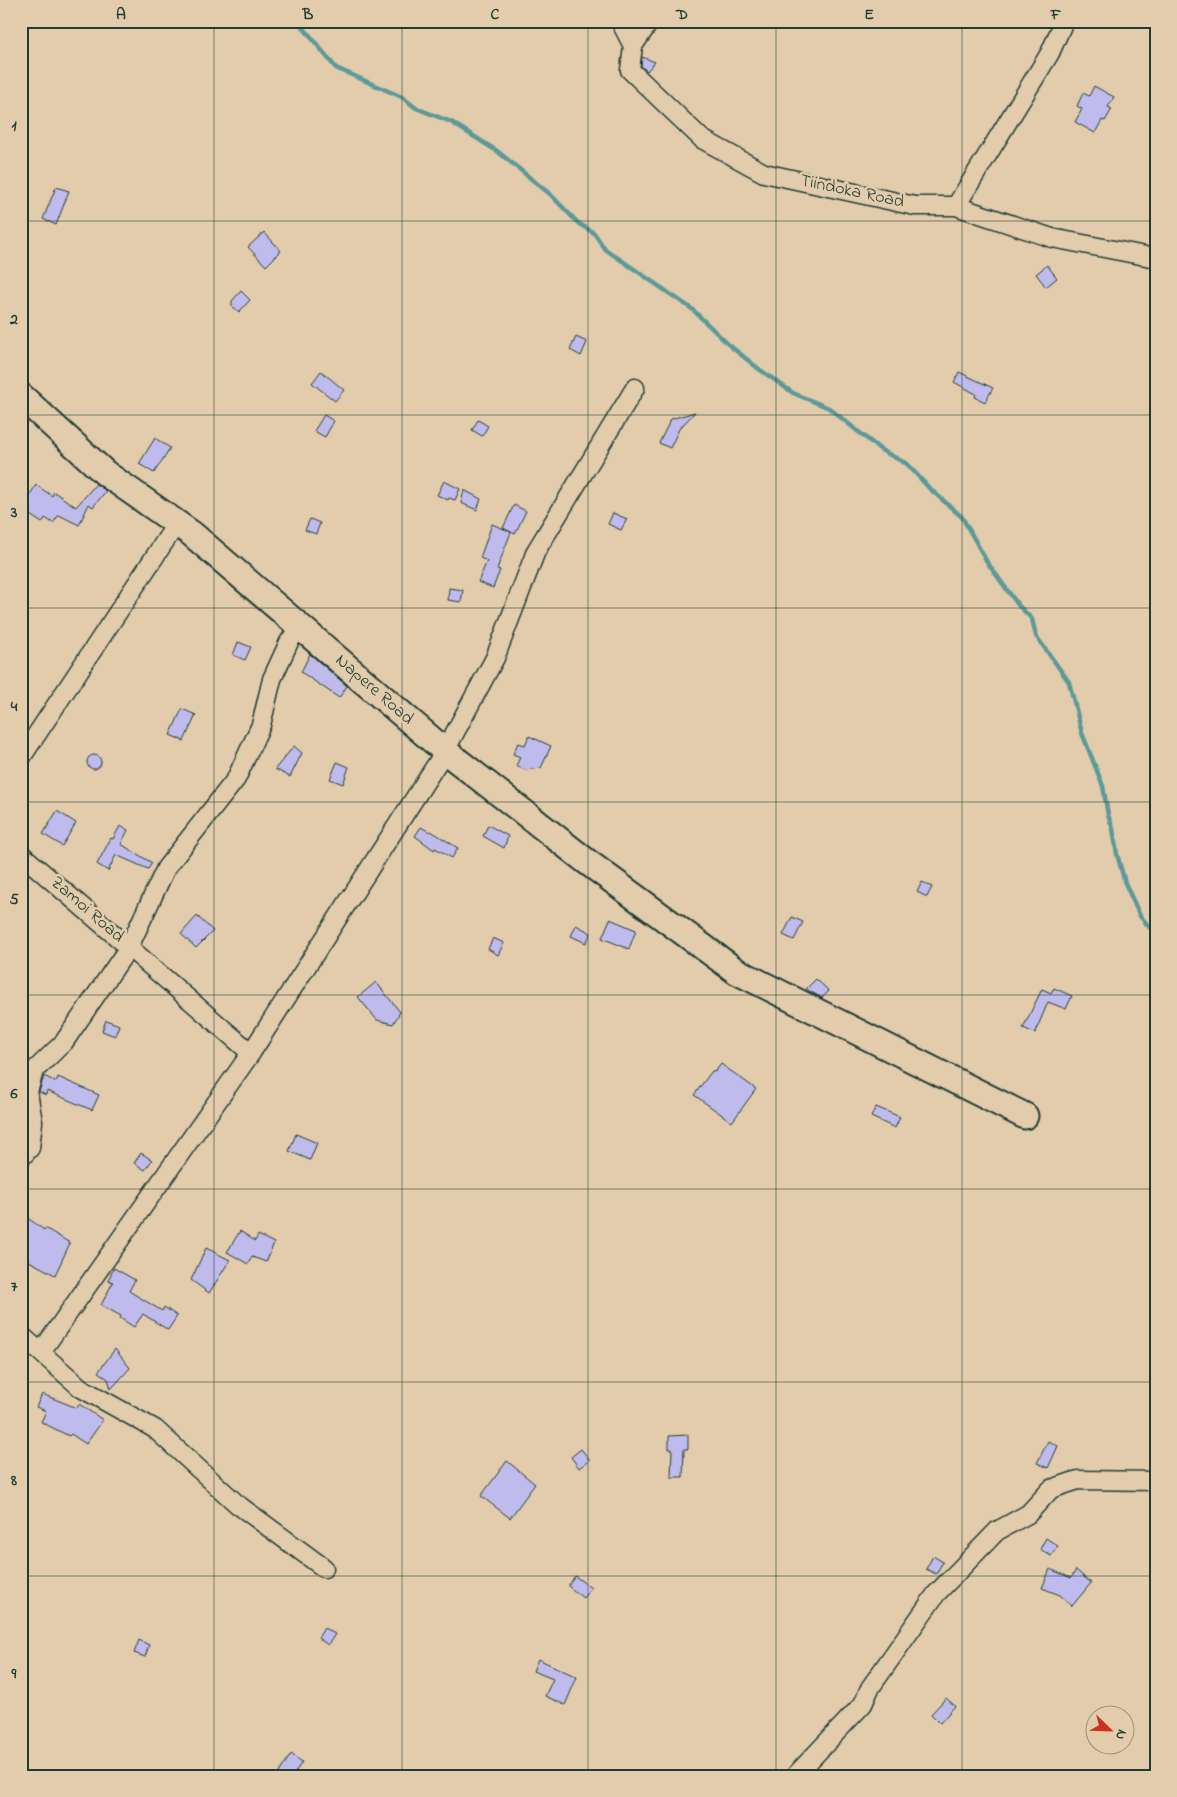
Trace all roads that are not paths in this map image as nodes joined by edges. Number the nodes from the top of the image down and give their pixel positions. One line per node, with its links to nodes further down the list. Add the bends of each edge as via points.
1 (620, 21): 4 (street)
2 (650, 21): 4 (street)
3 (1064, 21): 5 (street, via 1050,54)
4 (633, 46): 5 (street, Tiindoka Road, via 630,70 702,139 764,173 915,206)
5 (956, 206): 6 (street, Tiindoka Road, via 1052,238)
6 (1156, 258)
7 (636, 388): 11 (street, via 536,551 495,658)
8 (21, 396): 9 (street, Napere Road, via 105,473)
9 (177, 523): 10 (street, Napere Road); 12 (street)
10 (300, 626): 11 (street, Napere Road); 14 (street, via 272,679 261,725 236,779 166,868)
11 (444, 751): 15 (street); 16 (street, Napere Road, via 736,971)
12 (21, 758)
13 (21, 854): 14 (street, Zamoi Road)
14 (129, 946): 15 (street, Zamoi Road); 17 (street, via 64,1042 34,1071 28,1092 33,1122 30,1148)
15 (251, 1053): 19 (street)
16 (1025, 1116)
17 (21, 1158)
18 (21, 1335): 19 (street)
19 (41, 1352): 21 (street, via 81,1388 155,1429 237,1504)
20 (1156, 1481): 22 (street, via 1078,1480 1051,1490 1028,1514 997,1531 936,1594 870,1688 863,1704)
21 (324, 1568)
22 (795, 1776)

